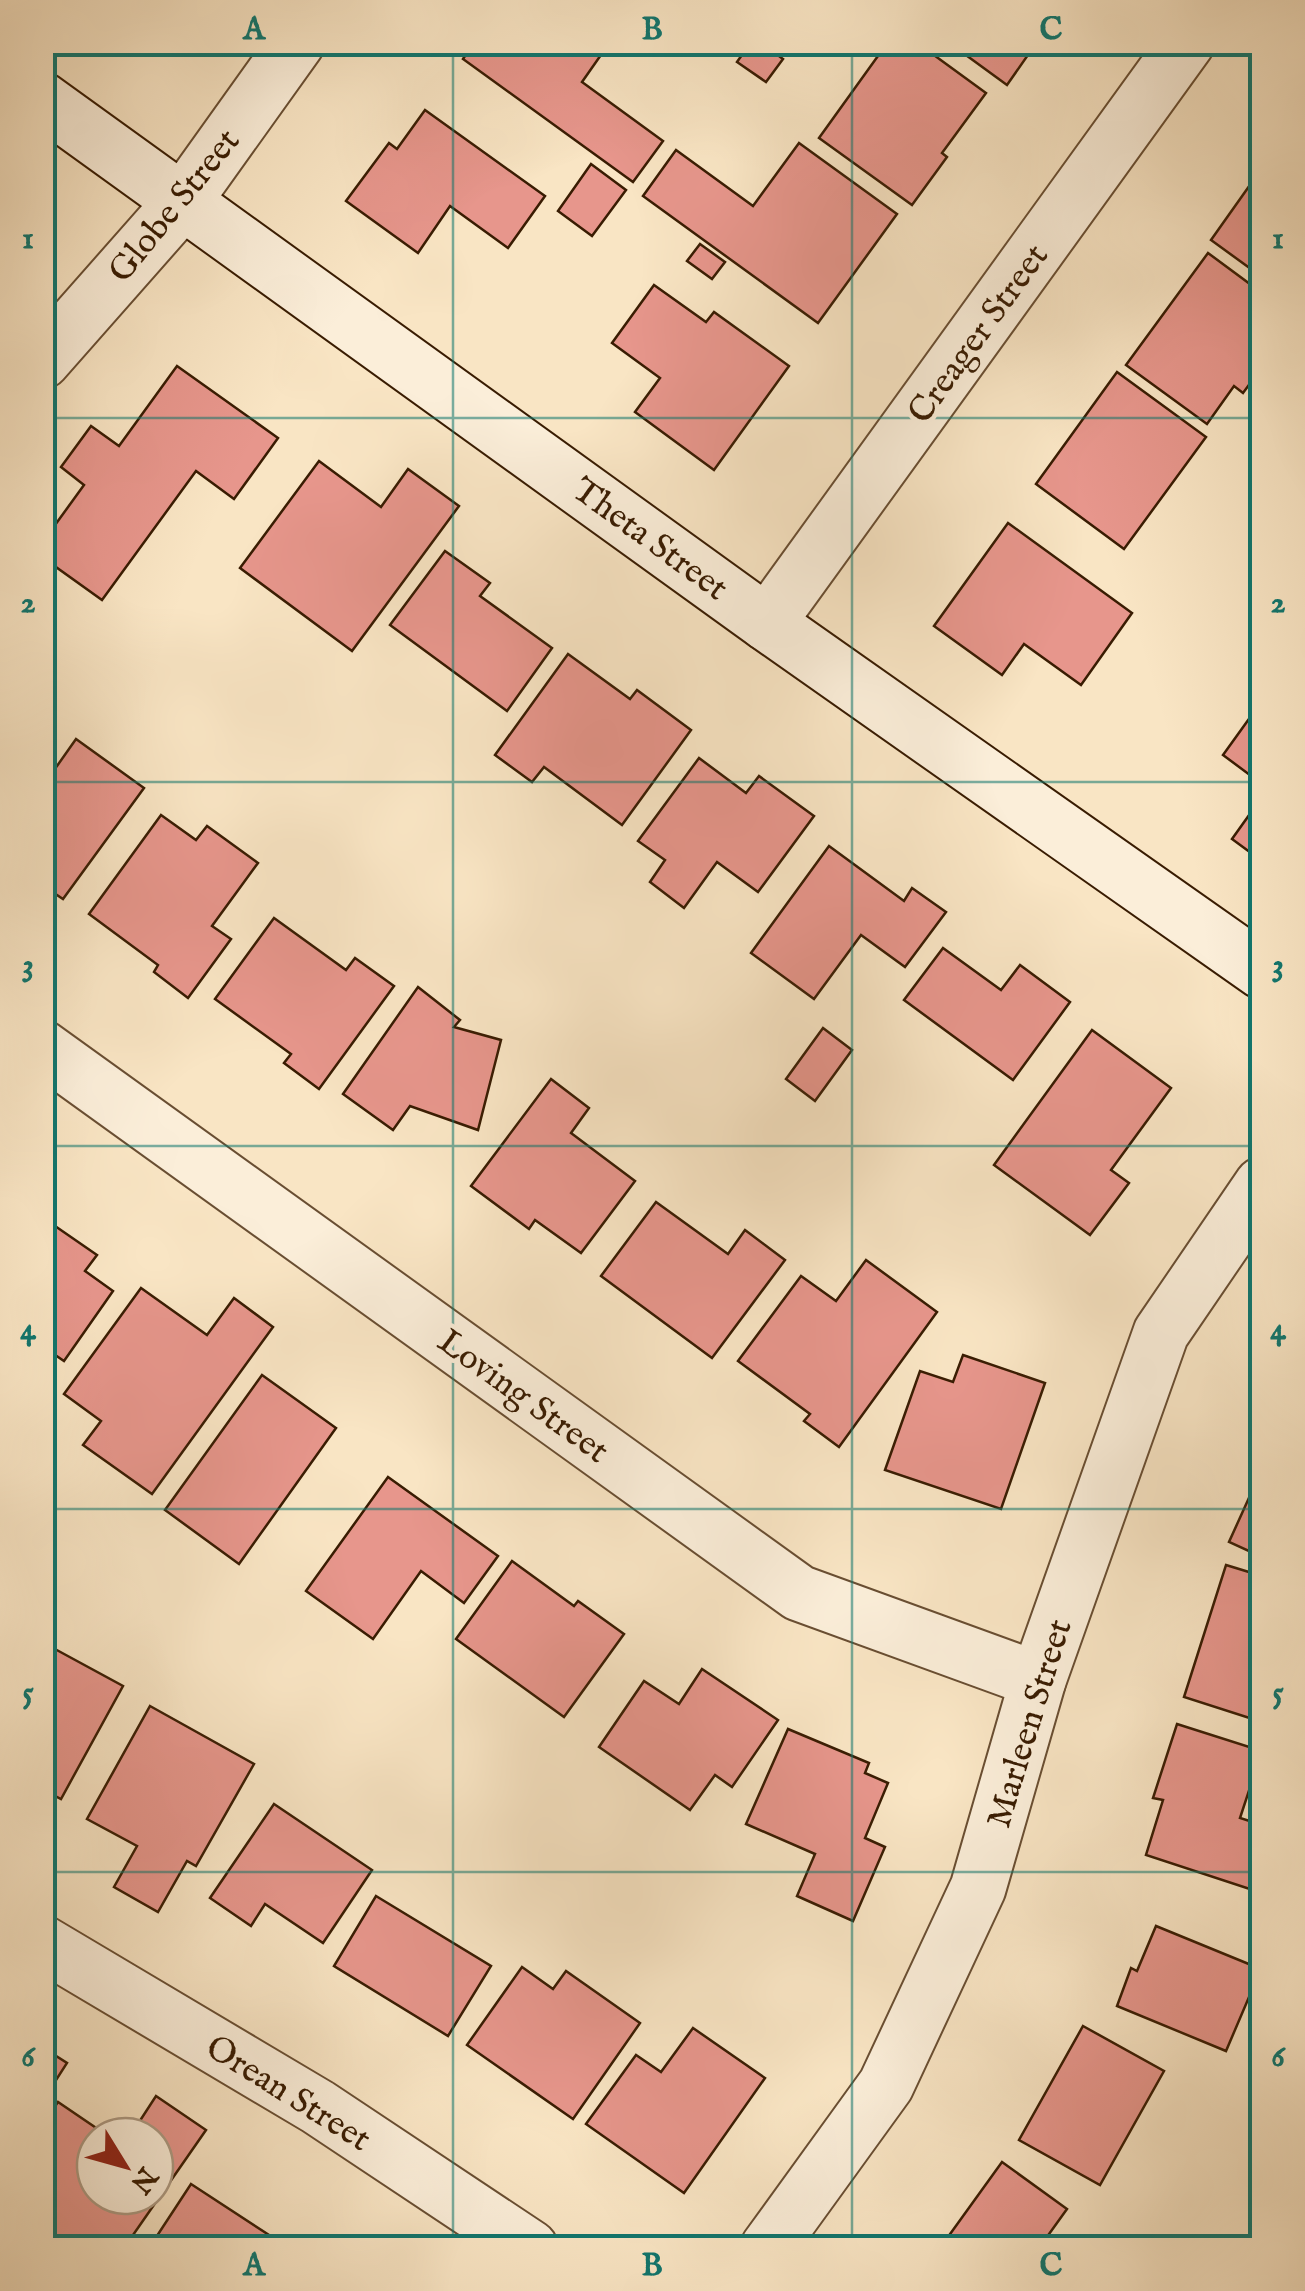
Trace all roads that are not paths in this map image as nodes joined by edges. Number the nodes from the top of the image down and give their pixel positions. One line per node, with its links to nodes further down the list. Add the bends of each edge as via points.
1 (297, 42): 4 (street, Globe Street)
2 (1188, 42): 6 (street, Creager Street)
3 (42, 100): 4 (street, Theta Street)
4 (184, 200): 5 (street, Globe Street); 6 (street, Theta Street)
5 (42, 361)
6 (768, 623): 7 (street, Theta Street)
7 (1262, 971)
8 (42, 1048): 10 (street, Loving Street, via 799,1594)
9 (1262, 1185): 10 (street, Marleen Street, via 1161,1333)
10 (1038, 1680): 13 (street, Marleen Street, via 978,1888 886,2085)
11 (42, 1943): 12 (street, Orean Street, via 318,2108)
12 (530, 2248)
13 (768, 2248)

